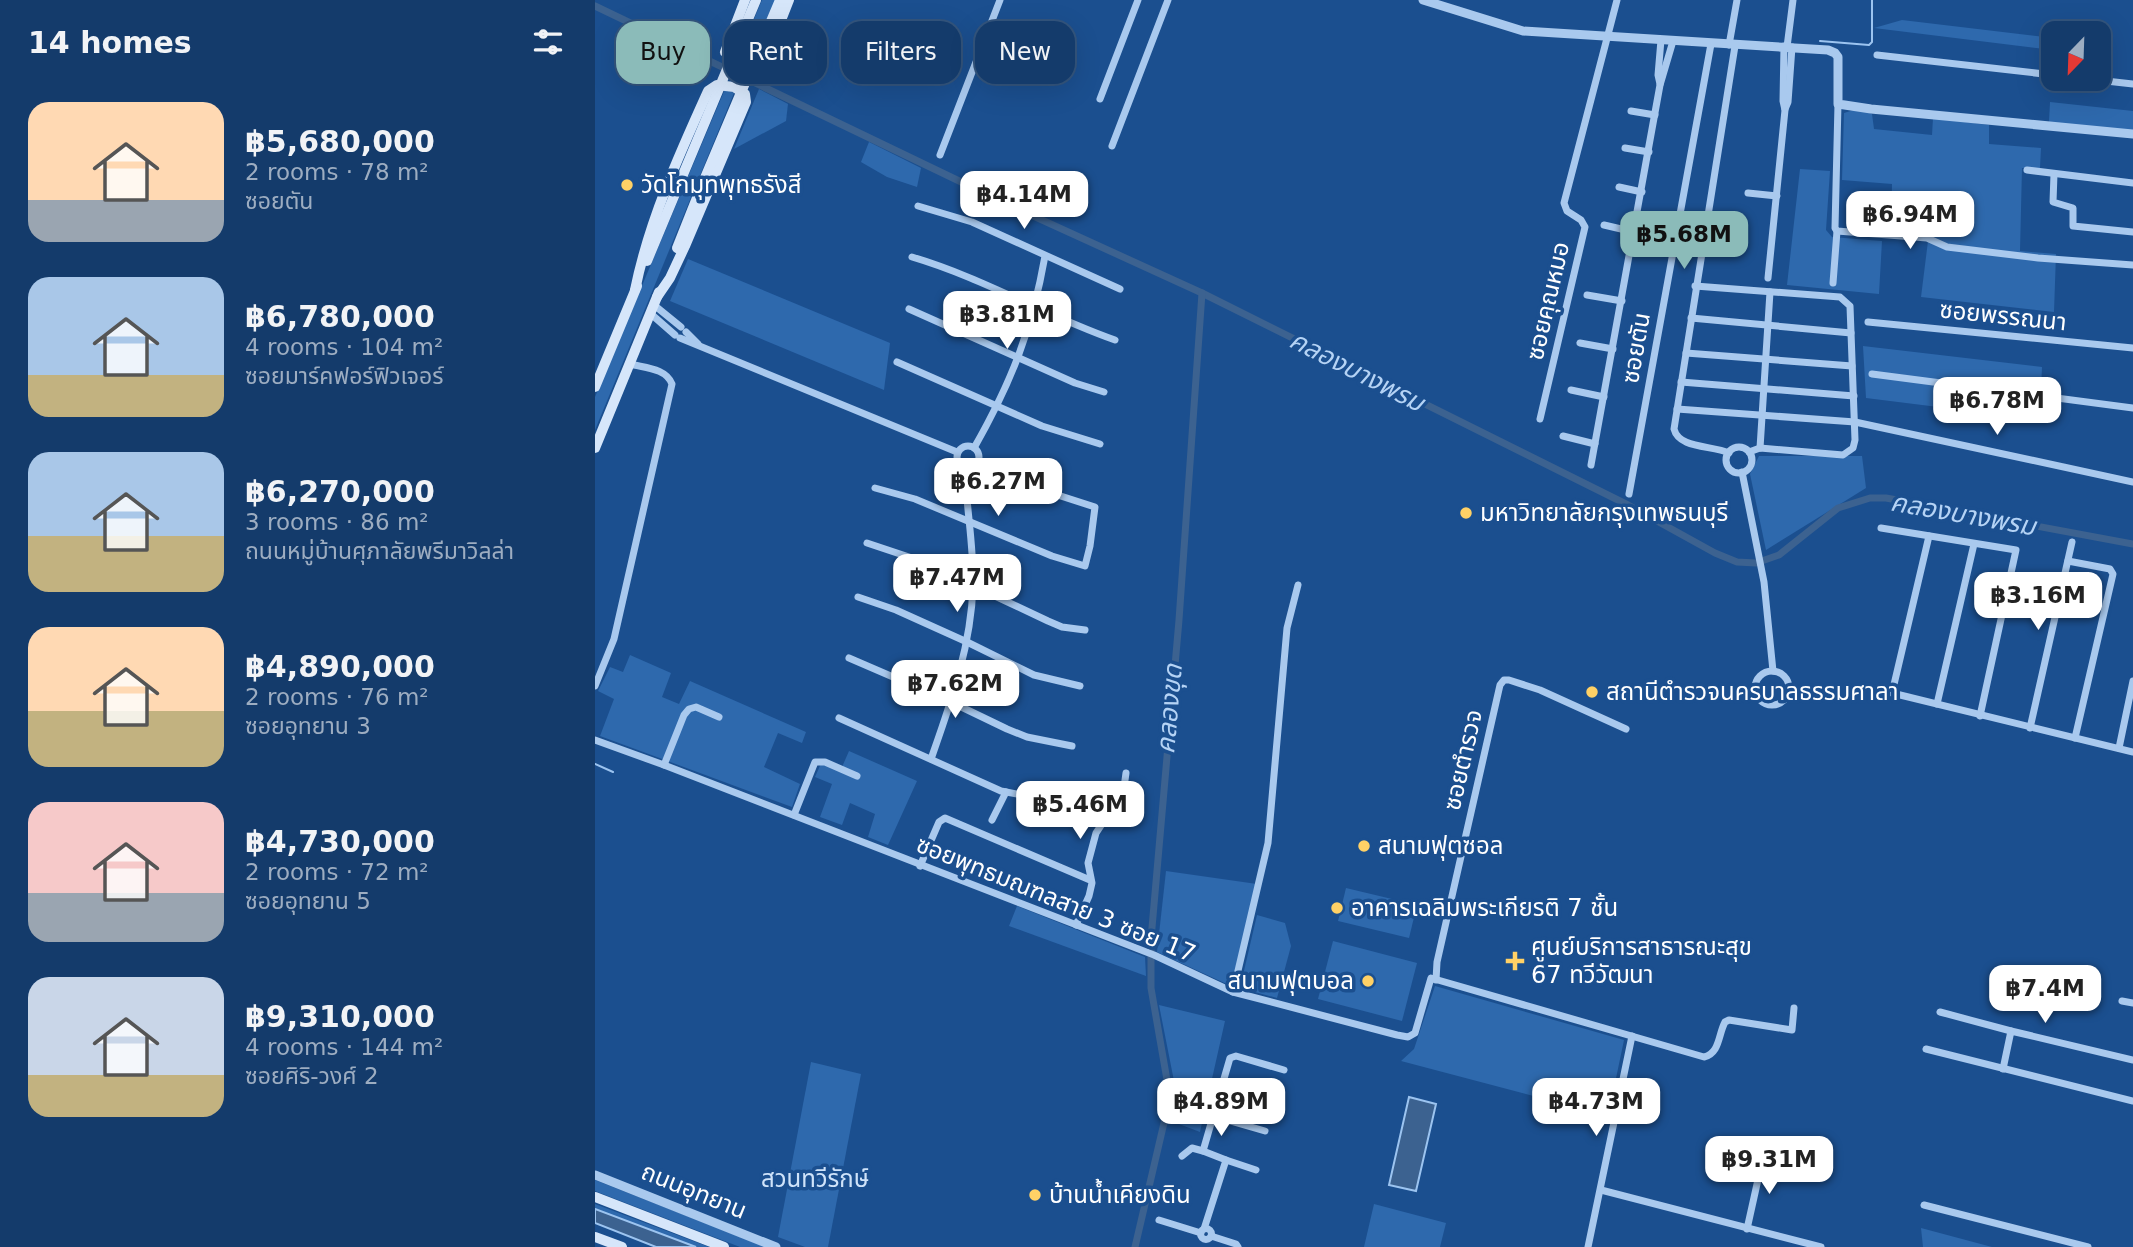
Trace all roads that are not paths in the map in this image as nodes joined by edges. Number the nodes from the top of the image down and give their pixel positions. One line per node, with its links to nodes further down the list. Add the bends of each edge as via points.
1 (745, 0): 4 (main road, via 725,52 749,64 762,64)
2 (756, 0): 51 (main road, bridge)
3 (780, 0): 55 (main road, bridge)
4 (789, 0)
5 (1000, 0): 31 (street)
6 (1137, 0): 23 (street)
7 (1168, 0): 28 (street)
8 (1423, 0): 12 (street, via 1523,31)
9 (1616, 0): 12 (street)
10 (1737, 0): 16 (street)
11 (1793, 0): 17 (street)
12 (1607, 37): 13 (street); 87 (street, ซอยคุณหมอ, via 1564,203 1585,227)
13 (1661, 40): 14 (street); 22 (street)
14 (1674, 41): 15 (street); 22 (street)
15 (1711, 44): 16 (street); 104 (street, ซอยตัน)
16 (1732, 46): 17 (street); 49 (street)
17 (1788, 47): 24 (street, via 1835,52); 38 (street)
18 (1877, 55): 19 (street)
19 (2041, 74)
20 (2111, 82): 21 (street)
21 (2133, 84)
22 (1660, 85): 26 (street)
23 (1100, 99)
24 (1838, 104): 27 (street); 41 (street)
25 (1631, 110): 26 (street)
26 (1655, 115): 30 (street)
27 (2133, 134)
28 (1112, 146)
29 (1625, 148): 30 (street)
30 (1649, 152): 36 (street)
31 (940, 155)
32 (2027, 170): 33 (street)
33 (2054, 174): 34 (street); 43 (street, via 2052,199 2073,208 2073,226)
34 (2133, 183)
35 (1619, 187): 36 (street)
36 (1642, 192): 42 (street)
37 (1748, 192): 38 (street)
38 (1777, 196): 47 (street)
39 (918, 206): 44 (street, via 972,222)
40 (1604, 225): 42 (street)
41 (1837, 231): 46 (street, via 1927,238 1947,247 2038,258); 48 (street)
42 (1634, 232): 54 (street)
43 (2133, 232)
44 (1045, 256): 50 (street); 56 (street)
45 (912, 257): 56 (street)
46 (2133, 265)
47 (1768, 278)
48 (1833, 283)
49 (1695, 286): 52 (street); 58 (street)
50 (1120, 289)
51 (635, 290): 55 (main road, via 656,216 708,91 717,85 734,87 745,94 746,102 685,246); 77 (main road)
52 (1770, 292): 61 (street); 64 (street, via 1842,298 1850,306)
53 (1587, 295): 54 (street)
54 (1622, 301): 68 (street)
55 (654, 305): 59 (street); 62 (street); 73 (main road)
56 (1035, 307): 65 (street); 70 (street)
57 (909, 309): 70 (street)
58 (1691, 318): 61 (street); 69 (street)
59 (673, 321): 62 (street); 63 (street)
60 (1868, 322): 67 (street, ซอยพรรณนา)
61 (1768, 325): 64 (street); 71 (street)
62 (668, 328): 63 (street)
63 (681, 333): 95 (street)
64 (1851, 333): 74 (street)
65 (1115, 341)
66 (1580, 342): 68 (street)
67 (2133, 348)
68 (1613, 349): 82 (street)
69 (1686, 353): 71 (street); 76 (street)
70 (1019, 359): 80 (street); 83 (street)
71 (1765, 359): 74 (street); 78 (street)
72 (897, 362): 83 (street)
73 (630, 364): 92 (main road); 120 (street, via 664,372 673,384 614,639)
74 (1852, 366): 81 (street)
75 (1872, 374): 84 (street)
76 (1681, 382): 78 (street); 85 (street)
77 (595, 387)
78 (1764, 389): 81 (street); 86 (street)
79 (1571, 390): 82 (street)
80 (1104, 392)
81 (1854, 396): 88 (street)
82 (1604, 397): 91 (street)
83 (997, 407): 90 (street); 93 (street)
84 (2133, 408)
85 (1677, 409): 86 (street); 97 (street, via 1674,429 1678,438)
86 (1762, 415): 88 (street); 94 (street)
87 (1540, 419)
88 (1855, 422): 94 (street, via 1855,443 1845,454); 102 (street)
89 (1563, 436): 91 (street)
90 (1101, 444)
91 (1595, 444): 99 (street)
92 (595, 448)
93 (974, 448): 95 (street, via 965,446); 98 (street)
94 (1760, 448): 96 (street)
95 (957, 452): 100 (street, via 957,462)
96 (1749, 452): 97 (street, via 1738,447); 101 (street, via 1752,464)
97 (1729, 453): 101 (street, via 1728,466)
98 (978, 462): 100 (street); 105 (street, via 1095,507 1087,562 1084,566 1052,556)
99 (1591, 465)
100 (965, 468): 105 (street)
101 (1742, 472): 118 (street, via 1764,582)
102 (2133, 482)
103 (875, 488): 105 (street)
104 (1629, 494)
105 (971, 521): 112 (street)
106 (1881, 527): 107 (street)
107 (1929, 536): 110 (street); 123 (street, via 1892,693)
108 (2073, 542): 111 (street)
109 (867, 543): 112 (street)
110 (1973, 544): 123 (street); 124 (street, via 2016,551)
111 (2068, 561): 127 (street); 129 (street, via 2110,569 2113,574)
112 (973, 585): 115 (street, via 1062,627); 116 (street)
113 (1298, 585): 146 (street, via 1287,628 1268,843)
114 (858, 597): 116 (street)
115 (1085, 630)
116 (967, 642): 121 (street, via 1034,675); 122 (street)
117 (849, 658): 122 (street)
118 (1773, 671): 118 (street, via 1784,675 1790,687 1783,702 1772,705 1761,701 1755,688 1759,677)
119 (2133, 681): 132 (street)
120 (595, 686)
121 (1080, 686)
122 (951, 702): 131 (street, via 1027,737); 134 (street)
123 (1937, 704): 124 (street)
124 (1980, 716): 127 (street)
125 (719, 717): 135 (street, via 696,707 689,709)
126 (839, 718): 134 (street)
127 (2031, 728): 129 (street)
128 (1626, 729): 145 (street, ซอยตำรวจ, via 1539,690 1509,680 1500,685)
129 (2075, 738): 132 (street)
130 (595, 740): 135 (street, ซอยพุทธมณฑลสาย 3 ซอย 17)
131 (1072, 746)
132 (2119, 748): 133 (street)
133 (2133, 752)
134 (930, 759): 138 (street)
135 (664, 765): 140 (street, ซอยพุทธมณฑลสาย 3 ซอย 17)
136 (1126, 773): 143 (street, via 1121,809 1096,833)
137 (857, 776): 140 (street, via 815,762)
138 (1006, 792): 139 (street); 141 (street)
139 (1064, 803)
140 (794, 815): 142 (street, ซอยพุทธมณฑลสาย 3 ซอย 17)
141 (992, 820)
142 (920, 866): 143 (street, via 945,818); 144 (street, ซอยพุทธมณฑลสาย 3 ซอย 17)
143 (1090, 880): 144 (street)
144 (1076, 926): 146 (street, ซอยพุทธมณฑลสาย 3 ซอย 17)
145 (1436, 980): 146 (street, ซอยพุทธมณฑลสาย 3 ซอย 17, via 1431,978 1413,1037); 152 (street)
146 (1233, 992)
147 (2122, 1001): 148 (street)
148 (2133, 1003)
149 (1794, 1008): 152 (street, via 1792,1030 1725,1021 1713,1054 1704,1057)
150 (1940, 1012): 151 (street)
151 (2011, 1031): 154 (street); 155 (street)
152 (1632, 1036): 166 (street)
153 (1926, 1049): 155 (street)
154 (2133, 1060)
155 (2003, 1069): 157 (street)
156 (1284, 1070): 158 (street, via 1233,1056)
157 (2133, 1101)
158 (1213, 1116): 159 (street); 160 (street)
159 (1265, 1131)
160 (1203, 1151): 161 (street, via 1192,1148); 163 (street)
161 (1182, 1156)
162 (1763, 1157): 170 (street)
163 (1226, 1160): 164 (street); 171 (street)
164 (1256, 1170)
165 (595, 1175): 175 (street, ถนนอุทยาน)
166 (1601, 1190): 170 (street); 177 (street)
167 (595, 1197): 174 (main road, ถนนอุทยาน)
168 (1924, 1205): 179 (street)
169 (1159, 1220): 171 (street)
170 (1747, 1229): 178 (street)
171 (1202, 1231): 176 (street)
172 (595, 1237): 173 (main road)
173 (622, 1247)
174 (724, 1247)
175 (776, 1247)
176 (1238, 1247)
177 (1588, 1247)
178 (1821, 1247)
179 (2088, 1247)

